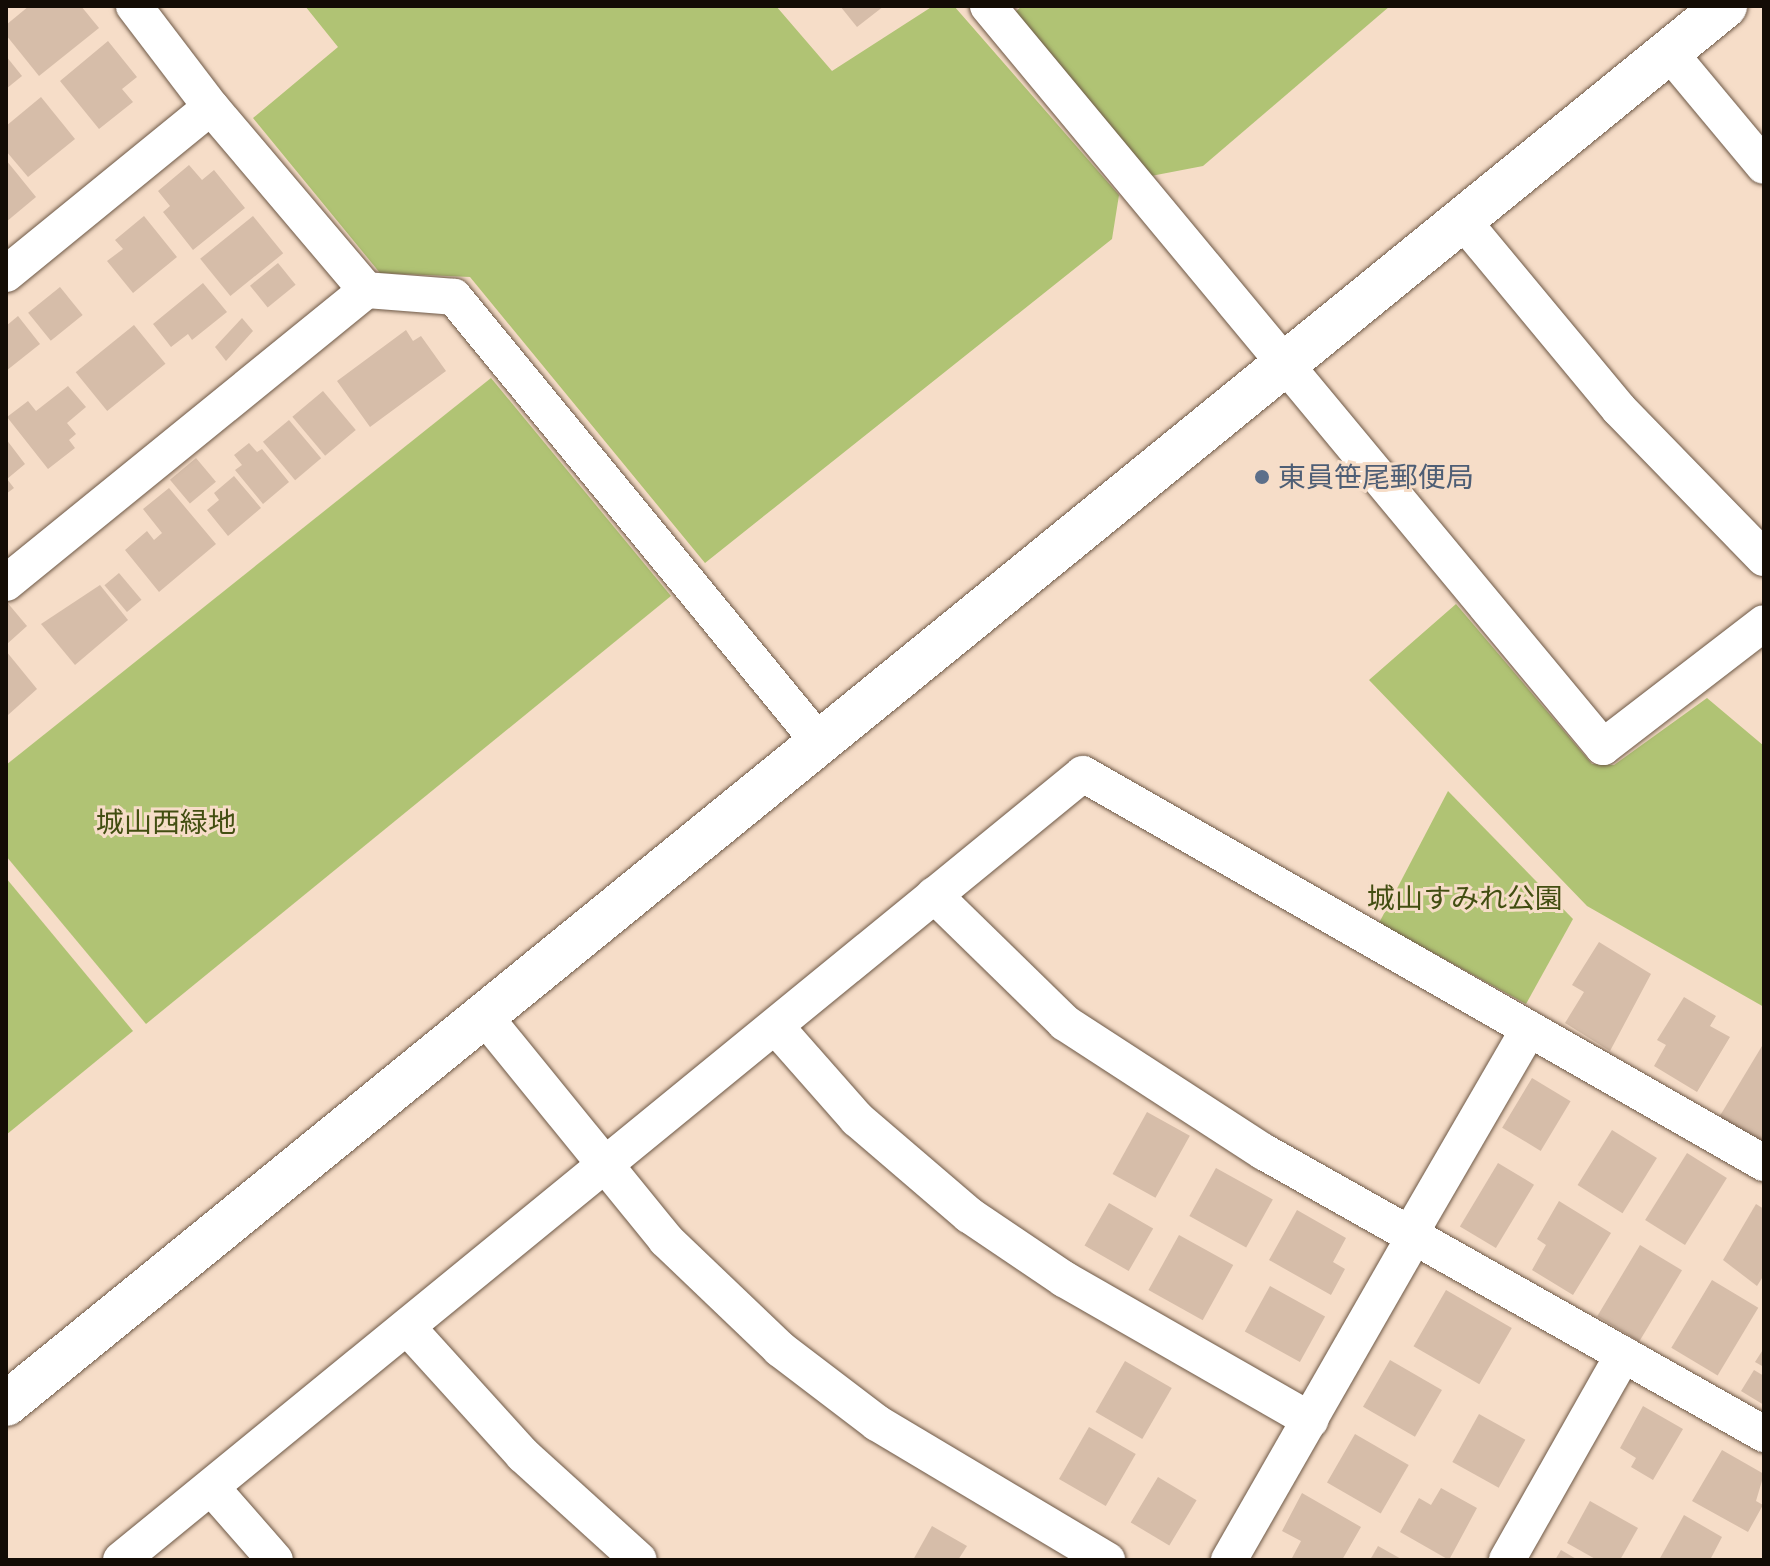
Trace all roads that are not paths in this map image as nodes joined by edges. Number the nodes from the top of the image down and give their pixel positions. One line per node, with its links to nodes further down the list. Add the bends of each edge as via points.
1 (134, 6): 5 (street)
2 (988, 6): 10 (street)
3 (1725, 6): 4 (street)
4 (1669, 52): 6 (street); 7 (street)
5 (211, 107): 8 (street); 9 (street)
6 (1764, 166)
7 (1463, 221): 10 (street); 11 (street, via 1619,409)
8 (6, 274)
9 (366, 290): 12 (street); 14 (street, via 454,297)
10 (1284, 363): 13 (street, via 1603,747); 14 (street)
11 (1764, 558)
12 (6, 583)
13 (1764, 623)
14 (820, 743): 16 (street)
15 (934, 895): 17 (street); 18 (street, via 1083,774); 21 (street, via 1065,1023 1264,1152)
16 (485, 1017): 20 (street); 24 (street)
17 (776, 1027): 20 (street); 25 (street, via 857,1119 969,1215 1064,1279)
18 (1529, 1029): 19 (street); 21 (street)
19 (1764, 1163)
20 (603, 1166): 22 (street); 31 (street, via 676,1250 827,1388 932,1458)
21 (1412, 1236): 23 (street); 25 (street)
22 (407, 1327): 27 (street); 30 (street, via 523,1455)
23 (1623, 1355): 26 (street); 33 (street)
24 (6, 1404)
25 (1310, 1420): 32 (street)
26 (1764, 1434)
27 (211, 1487): 28 (street); 29 (street)
28 (121, 1560)
29 (275, 1560)
30 (639, 1560)
31 (1107, 1560)
32 (1229, 1560)
33 (1507, 1560)

